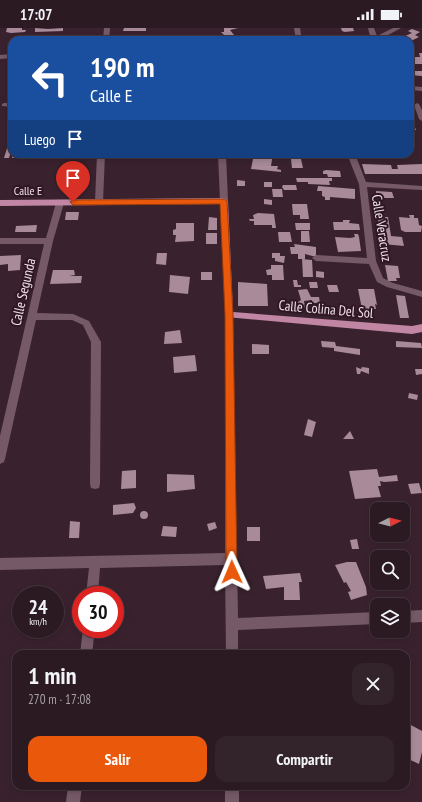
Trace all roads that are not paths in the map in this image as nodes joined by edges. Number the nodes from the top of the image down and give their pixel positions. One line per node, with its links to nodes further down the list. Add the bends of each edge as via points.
1 (398, 28): 2 (street)
2 (383, 36)
3 (4, 105): 4 (street)
4 (8, 105)
5 (417, 105): 6 (street)
6 (422, 119)
7 (101, 158): 13 (street)
8 (222, 158): 12 (street)
9 (353, 158): 10 (street, Calle Veracruz)
10 (363, 184): 11 (street, Calle Veracruz); 19 (street, Calle Veracruz)
11 (422, 188)
12 (224, 201): 13 (main road, Calle E); 21 (main road)
13 (99, 202): 15 (main road, Calle E)
14 (0, 203): 15 (main road, Calle E)
15 (60, 203): 17 (street, Calle Segunda)
16 (0, 241): 17 (street)
17 (49, 241): 22 (street, Calle Segunda)
18 (316, 258): 19 (street)
19 (372, 261): 20 (street, Calle Veracruz, via 380,280)
20 (422, 294)
21 (229, 315): 23 (main road, Calle Colina Del Sol, via 412,330); 28 (street)
22 (32, 316): 25 (street, Calle Segunda); 27 (street, via 73,317 86,323 96,342)
23 (422, 328)
24 (0, 405): 25 (street)
25 (11, 405): 26 (street, Calle Segunda)
26 (0, 459)
27 (96, 484)
28 (231, 559): 29 (street); 35 (street)
29 (95, 562): 30 (street); 31 (street)
30 (0, 564)
31 (93, 586)
32 (422, 616): 33 (street)
33 (410, 617)
34 (370, 618): 35 (street)
35 (232, 624): 38 (street)
36 (88, 638): 37 (street)
37 (86, 650)
38 (232, 650)
39 (74, 790): 41 (street)
40 (232, 790): 42 (street)
41 (73, 802)
42 (232, 802)

